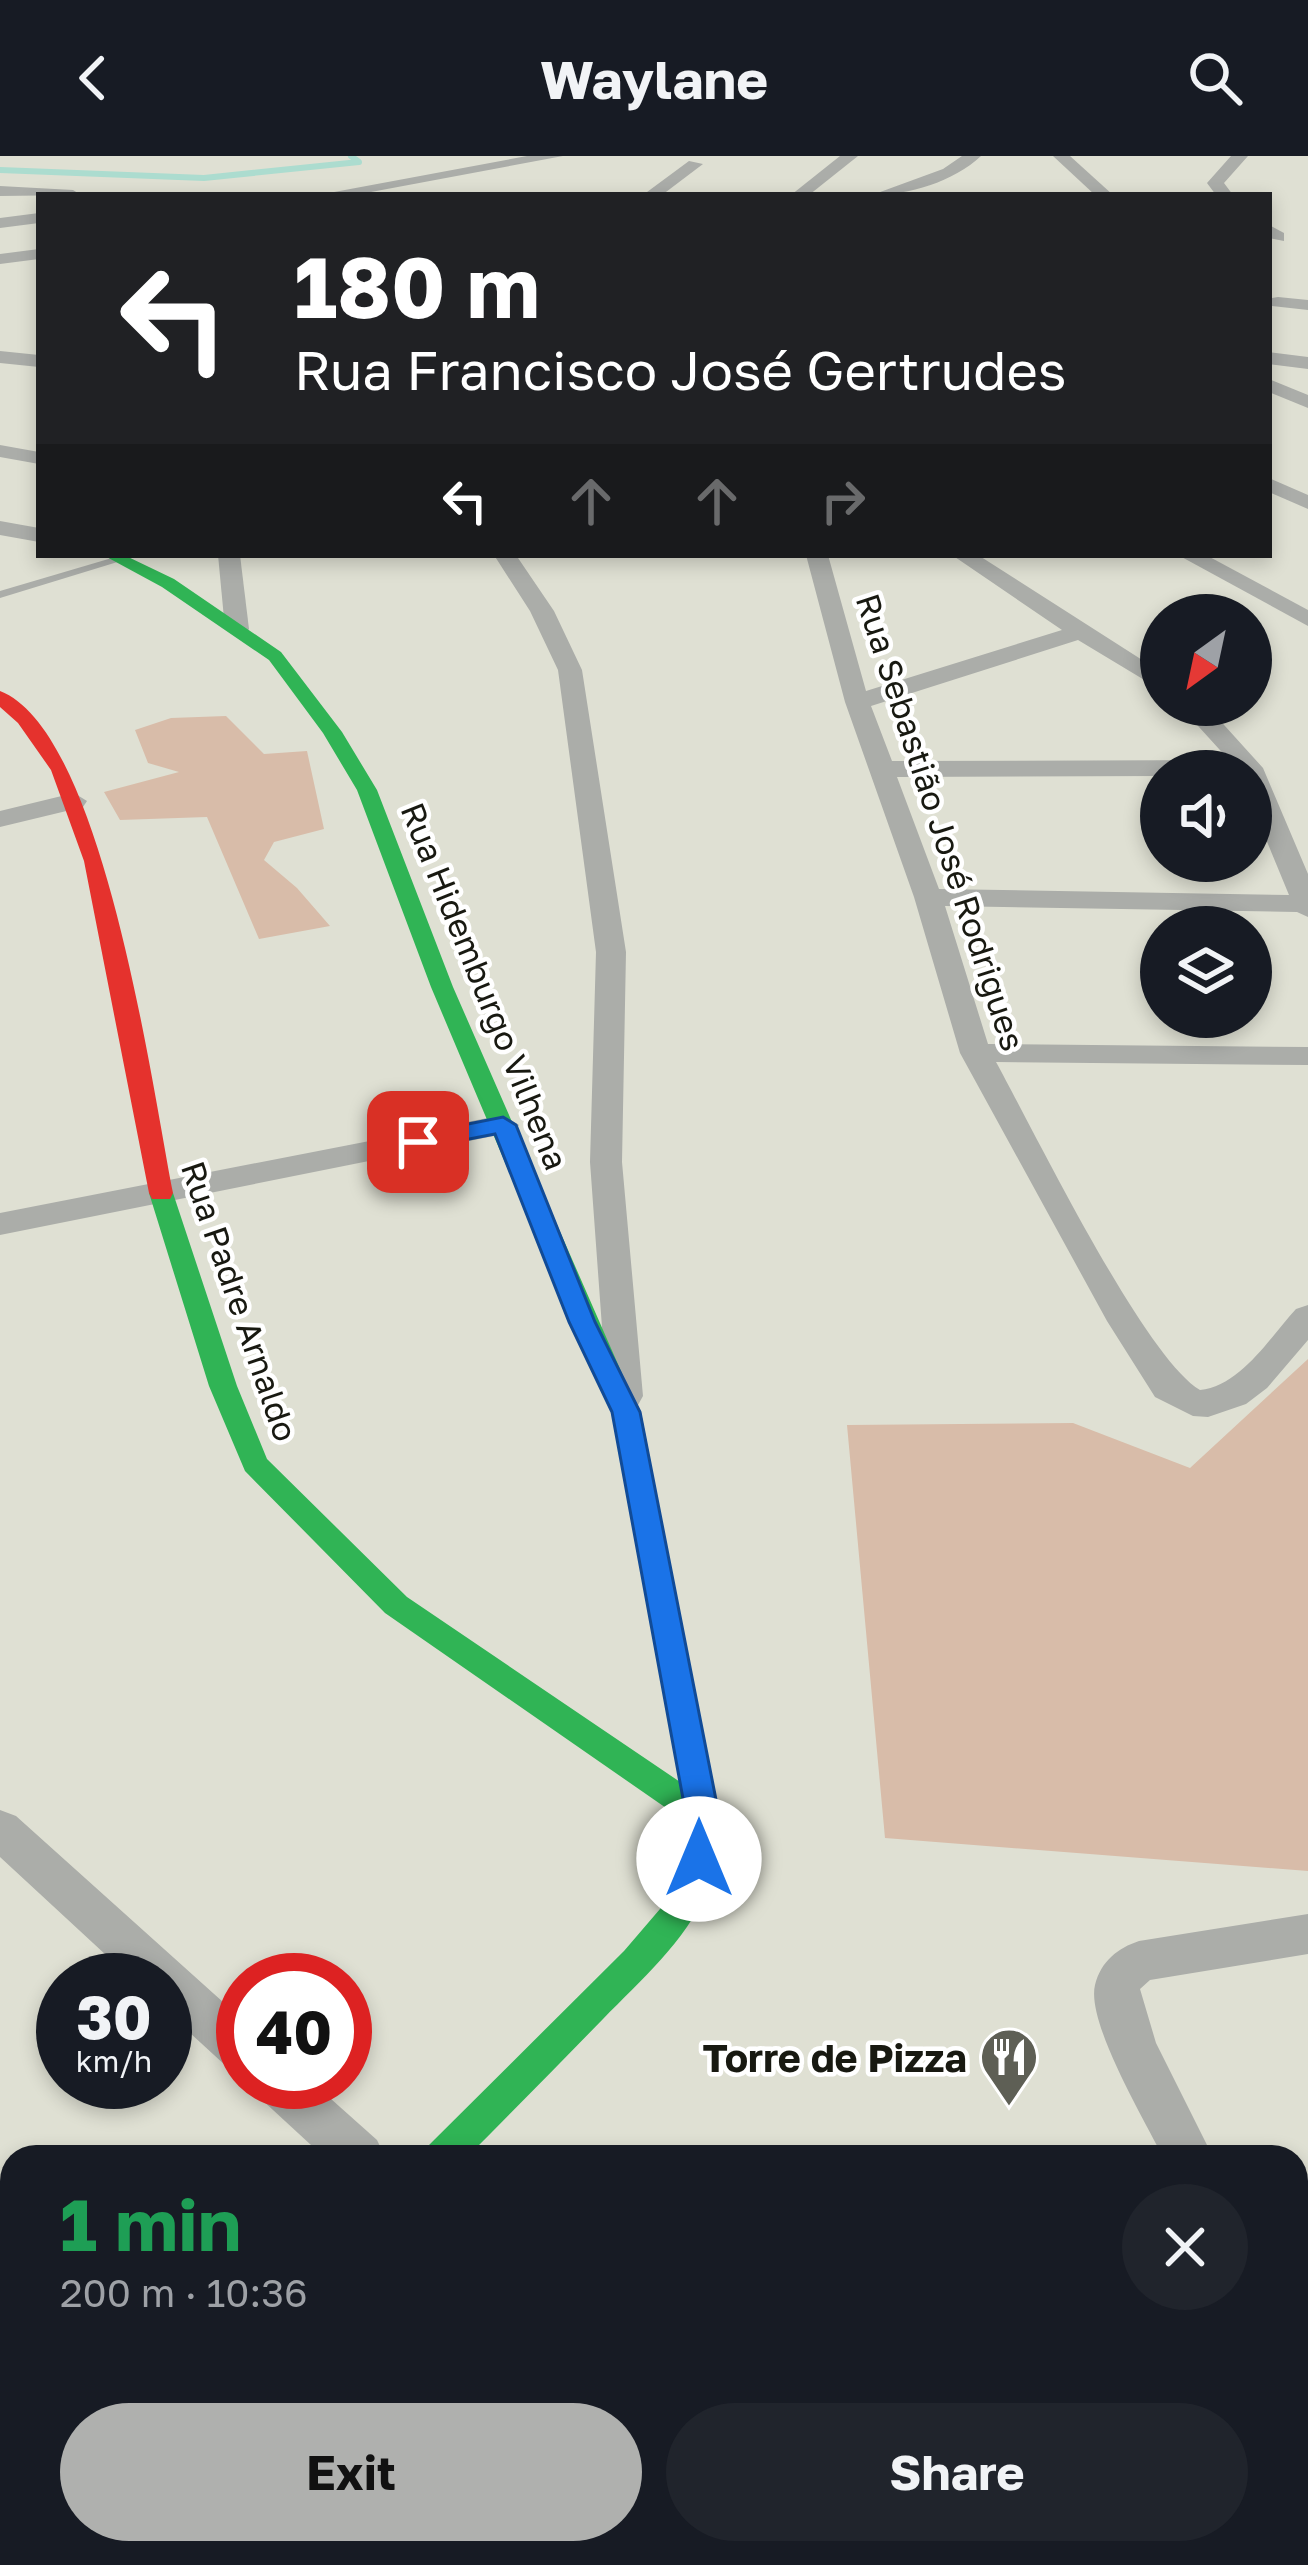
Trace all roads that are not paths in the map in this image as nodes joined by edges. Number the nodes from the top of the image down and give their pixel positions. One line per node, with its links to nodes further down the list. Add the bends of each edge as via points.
1 (555, 156): 11 (street, via 485,176)
2 (566, 156): 8 (street)
3 (850, 156): 13 (street)
4 (974, 156): 14 (street)
5 (1061, 156): 15 (street, via 1092,170)
6 (1240, 156): 16 (street, via 1215,183)
7 (695, 164): 12 (street)
8 (514, 185)
9 (0, 191): 10 (street)
10 (51, 192)
11 (351, 192)
12 (655, 192)
13 (803, 192)
14 (889, 192)
15 (1103, 192)
16 (1222, 192)
17 (36, 218): 18 (street)
18 (0, 224)
19 (36, 254): 20 (street)
20 (0, 259)
21 (1278, 302): 22 (street)
22 (1308, 305)
23 (0, 357): 25 (street)
24 (1272, 358): 26 (street)
25 (36, 361)
26 (1308, 363)
27 (1272, 386): 28 (street)
28 (1308, 402)
29 (0, 452): 30 (street)
30 (36, 458)
31 (1273, 491): 32 (street)
32 (1308, 503)
33 (0, 528): 34 (street)
34 (36, 534)
35 (110, 558): 44 (lane)
36 (120, 558): 46 (street, Rua Hidemburgo Vilhena)
37 (229, 558): 46 (street)
38 (507, 558): 66 (street, via 570,670 611,952 606,1162)
39 (819, 558): 50 (street, Rua Sebastião José Rodrigues)
40 (969, 558): 43 (street)
41 (1013, 558): 43 (street)
42 (1196, 558): 45 (street)
43 (986, 567): 47 (street)
44 (0, 596)
45 (1308, 619)
46 (237, 629): 62 (street, Rua Hidemburgo Vilhena, via 275,656 367,790)
47 (1082, 631): 48 (street); 50 (street)
48 (1140, 668)
49 (0, 697): 55 (street, Rua Padre Arnaldo, via 37,736)
50 (856, 702): 54 (street, Rua Sebastião José Rodrigues)
51 (1211, 726): 52 (street)
52 (1233, 750)
53 (1140, 768): 54 (street)
54 (882, 769): 58 (street, Rua Sebastião José Rodrigues)
55 (74, 801): 56 (street); 63 (street, Rua Padre Arnaldo, via 94,861)
56 (0, 819)
57 (1272, 821): 59 (street)
58 (928, 897): 59 (street); 60 (street, Rua Sebastião José Rodrigues)
59 (1307, 906)
60 (975, 1053): 61 (street); 65 (street, Rua Sebastião José Rodrigues, via 1168,1388 1193,1403 1233,1395)
61 (1308, 1056)
62 (503, 1125): 63 (street); 66 (street, Rua Hidemburgo Vilhena)
63 (160, 1191): 64 (street); 67 (street, Rua Padre Arnaldo, via 255,1464 395,1605)
64 (0, 1224)
65 (1308, 1317)
66 (626, 1412): 67 (street, Rua Hidemburgo Vilhena)
67 (702, 1815): 73 (street, Rua Hidemburgo Vilhena, via 696,1873 678,1912)
68 (0, 1829): 70 (street)
69 (1308, 1934): 74 (street, via 1139,1961 1124,1972 1117,1988 1123,2018)
70 (216, 2026)
71 (307, 2109): 72 (street)
72 (346, 2145)
73 (454, 2145)
74 (1182, 2145)

